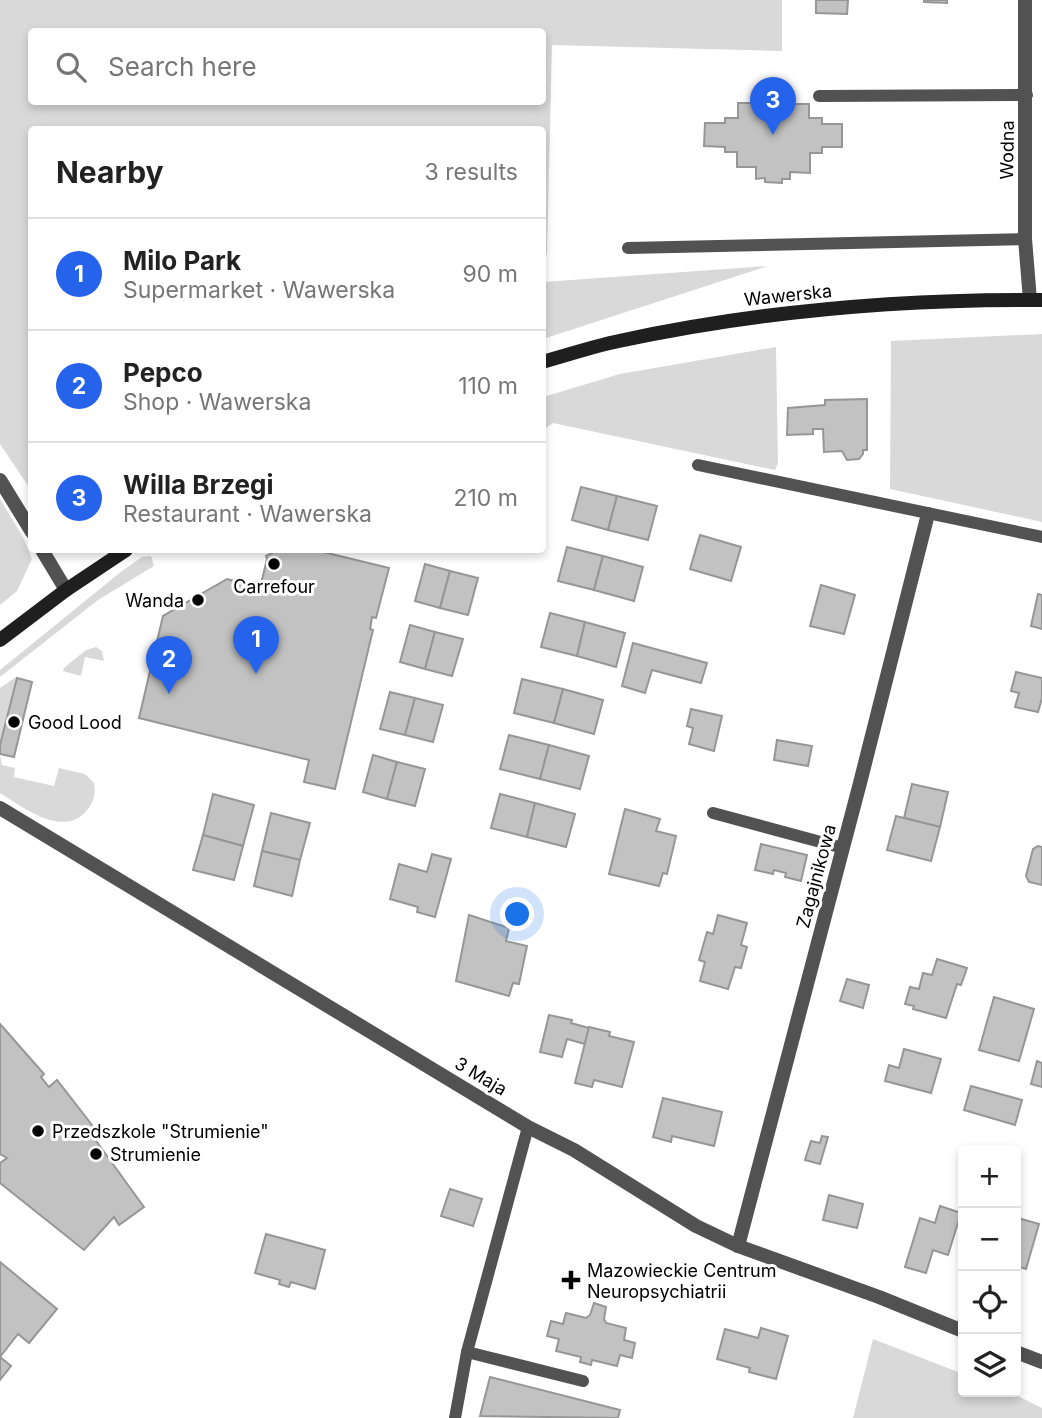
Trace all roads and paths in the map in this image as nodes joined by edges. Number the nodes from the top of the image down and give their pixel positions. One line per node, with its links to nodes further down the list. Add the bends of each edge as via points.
1 (1025, 0): 2 (street, Wodna)
2 (1027, 95): 3 (lane); 4 (street, Wodna)
3 (819, 96)
4 (1025, 239): 5 (lane); 6 (street, Wodna)
5 (628, 248)
6 (1036, 300): 7 (main road, Wawerska, via 904,303 716,322 617,341)
7 (546, 361)
8 (698, 465): 10 (lane)
9 (0, 480): 11 (street)
10 (928, 514): 12 (lane); 19 (street, Zagajnikowa)
11 (28, 526)
12 (1042, 537)
13 (44, 553): 15 (street)
14 (122, 553): 15 (main road)
15 (66, 590): 16 (main road)
16 (0, 640)
17 (0, 808): 20 (street, 3 Maja)
18 (713, 813): 19 (lane)
19 (843, 848): 21 (street, Zagajnikowa)
20 (528, 1127): 21 (street, 3 Maja); 23 (lane)
21 (738, 1247): 22 (street, 3 Maja)
22 (958, 1329)
23 (467, 1352): 26 (lane); 27 (lane)
24 (1021, 1354): 25 (street)
25 (1042, 1362)
26 (583, 1381)
27 (456, 1418)

